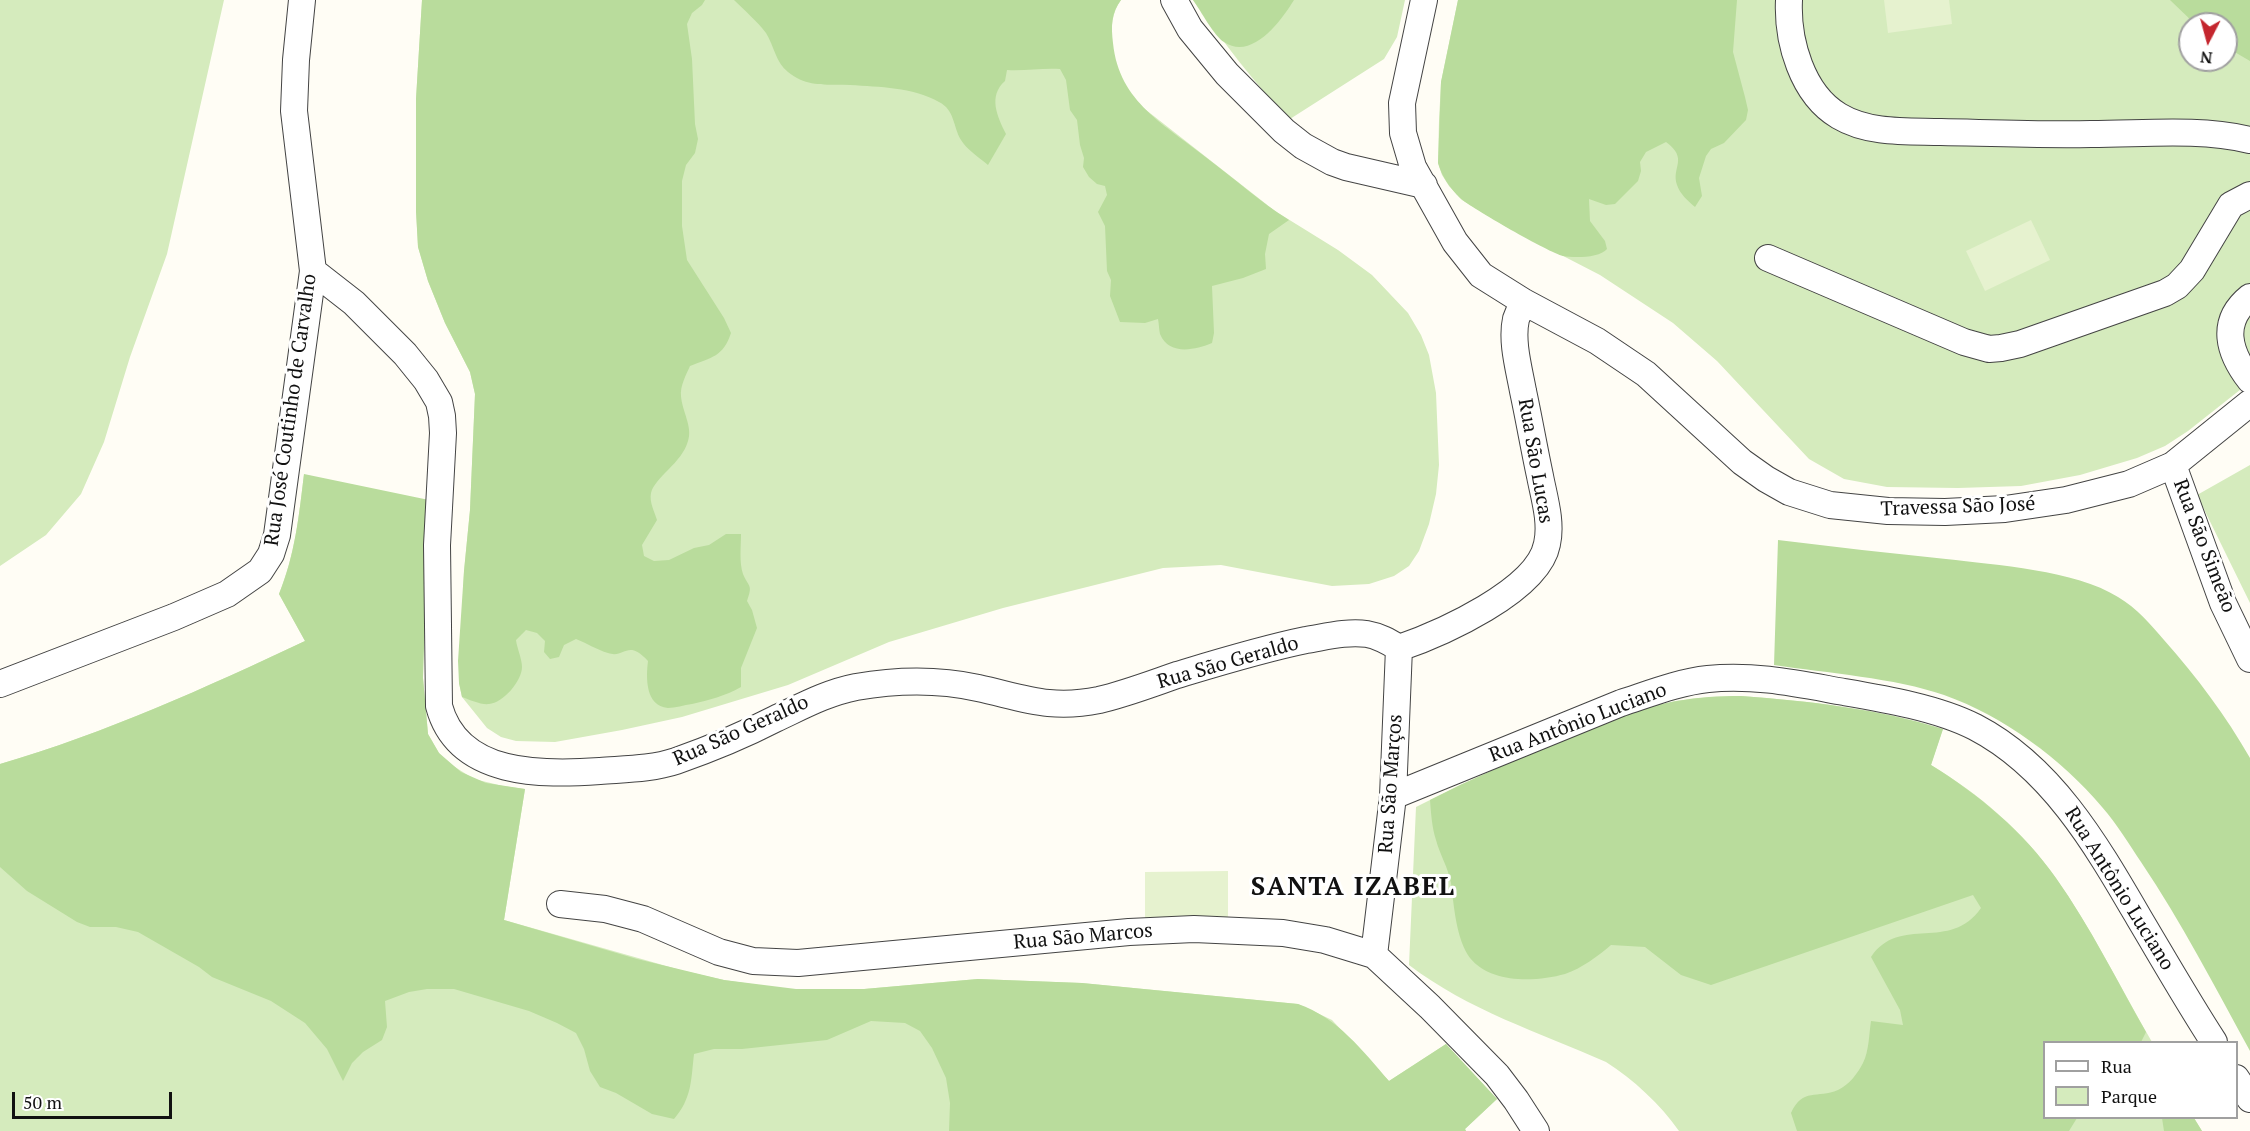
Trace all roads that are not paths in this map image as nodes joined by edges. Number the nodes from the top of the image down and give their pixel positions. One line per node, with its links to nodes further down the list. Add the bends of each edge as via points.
1 (302, 0): 11 (street, Rua José Coutinho de Carvalho, via 294,111)
2 (1174, 0): 7 (street, via 1190,29 1227,74 1284,131)
3 (1425, 0): 5 (street, via 1402,103)
4 (1789, 0): 6 (street, via 1793,44 1809,84 1830,109 1859,125 2009,134 2177,131)
5 (1403, 127): 7 (street, via 1399,150 1387,165); 8 (street, Travessa São José, via 1409,157)
6 (2250, 140)
7 (1335, 163): 8 (street)
8 (1424, 185): 13 (street, Travessa São José, via 1455,242 1481,275)
9 (2250, 195): 10 (street, via 2231,205 2192,270 2177,286 2049,335 2001,348 1982,348 1964,342)
10 (1768, 258)
11 (313, 271): 17 (street, Rua São Geraldo, via 354,303 405,354 439,402 443,433 437,544 439,706 448,727 466,747 510,769 569,773 657,766 758,728 822,696 859,687 930,681 1060,705 1102,699 1265,648 1337,635 1367,634); 19 (street, Rua José Coutinho de Carvalho, via 277,534 260,571 227,594 183,614)
12 (2250, 297): 14 (street, via 2237,310 2230,338 2234,355)
13 (1524, 302): 16 (street, Travessa São José, via 1597,341 1646,374 1742,462 1779,487 1815,502 1888,511 2034,507 2129,484); 17 (street, Rua São Lucas, via 1516,319 1515,337 1546,505 1544,554 1529,575 1489,606 1443,631)
14 (2250, 380)
15 (2250, 403): 16 (street, Travessa São José)
16 (2173, 465): 18 (street, Rua São Simeão, via 2223,603)
17 (1399, 648): 20 (street, Rua São Marços)
18 (2250, 659)
19 (0, 684)
20 (1393, 796): 22 (street, Rua São Marços); 23 (street, Rua Antônio Luciano, via 1621,703 1707,679 1761,679 1808,686 1954,718 1976,727 2007,748 2065,802 2107,862)
21 (560, 904): 22 (street, Rua São Marcos, via 606,909 643,919 719,952 753,961 798,963 1194,929 1283,933 1325,940)
22 (1374, 956): 26 (street, Rua São Marcos, via 1497,1075)
23 (2213, 1041)
24 (2238, 1081): 25 (street)
25 (2250, 1099)
26 (1536, 1131)

